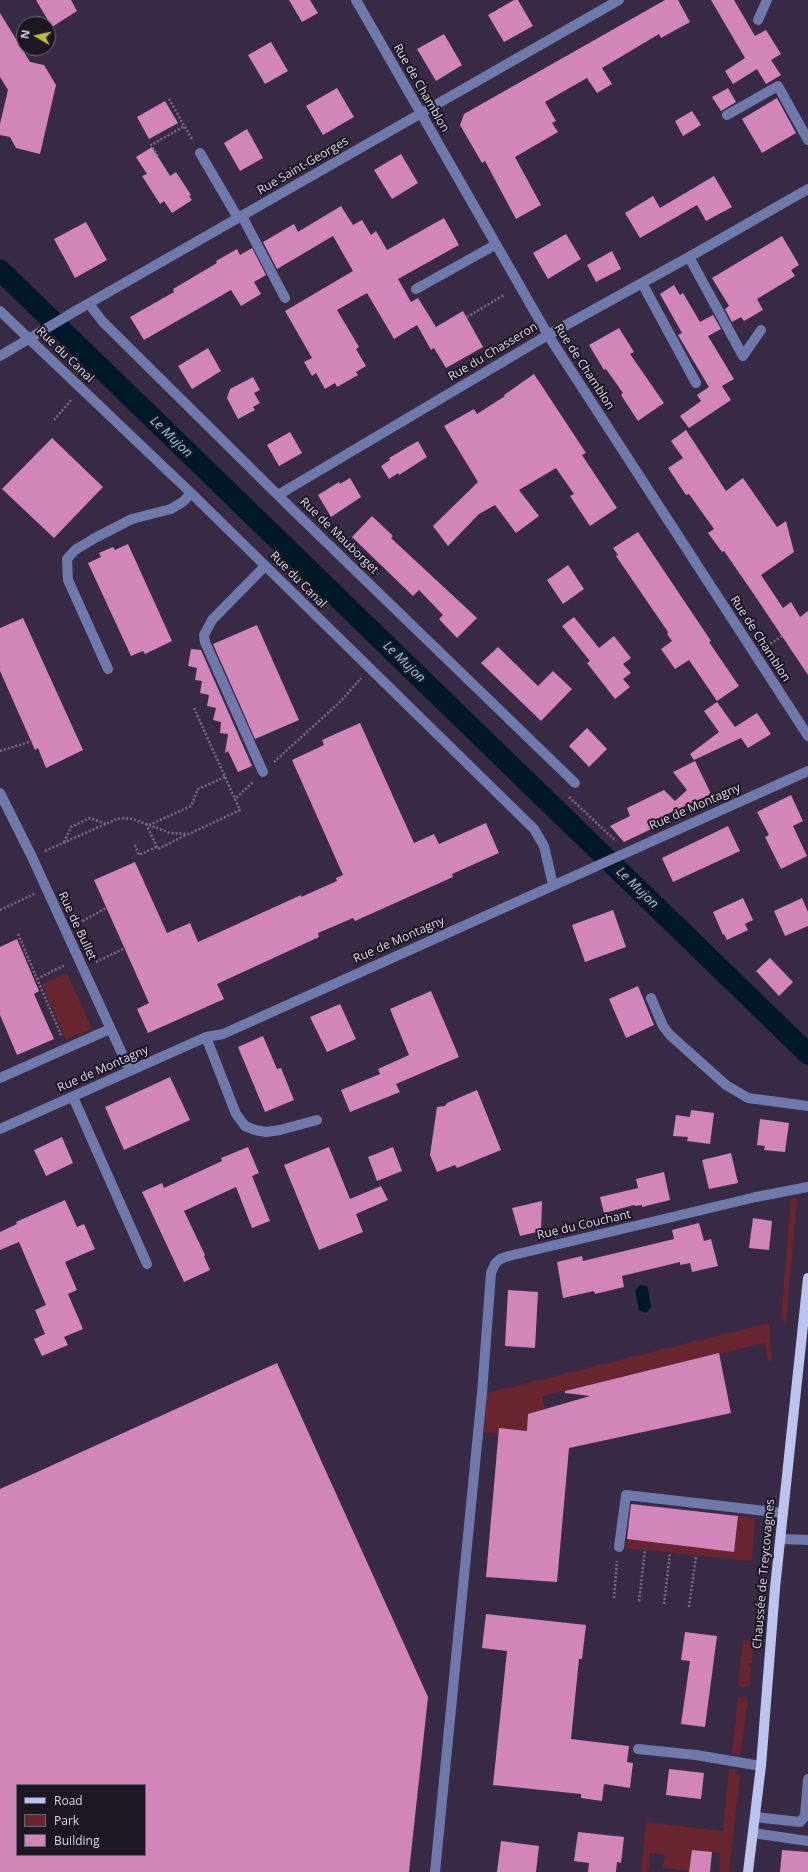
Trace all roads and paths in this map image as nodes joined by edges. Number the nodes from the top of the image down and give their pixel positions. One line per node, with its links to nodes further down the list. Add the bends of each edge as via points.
1 (356, 0): 6 (street, Rue de Chamblon)
2 (619, 0): 6 (street, Rue Saint-Georges)
3 (767, 0): 4 (street)
4 (758, 20)
5 (169, 99): 8 (path)
6 (421, 114): 13 (street, Rue Saint-Georges); 14 (street, Rue de Chamblon)
7 (727, 115): 9 (street, via 778,86)
8 (185, 126): 10 (path); 11 (path, via 151,145)
9 (808, 140)
10 (200, 153): 13 (street)
11 (158, 156)
12 (808, 189): 15 (street, Rue du Chasseron)
13 (240, 217): 19 (street); 20 (street, Rue Saint-Georges)
14 (495, 245): 17 (street); 24 (street, Rue de Chamblon)
15 (689, 257): 16 (street, Rue du Chasseron); 23 (street, via 744,356)
16 (642, 283): 24 (street, Rue du Chasseron); 27 (street)
17 (416, 289)
18 (504, 295): 22 (path)
19 (285, 298)
20 (89, 304): 25 (street, Rue Saint-Georges); 31 (street, Rue de Mauborget, via 103,322)
21 (0, 310): 25 (street, Rue du Canal)
22 (467, 317)
23 (761, 330)
24 (548, 335): 31 (street, Rue du Chasseron); 38 (street, Rue de Chamblon)
25 (30, 339): 26 (street, Rue Saint-Georges); 30 (street, Rue du Canal)
26 (0, 356)
27 (696, 383)
28 (74, 398): 29 (path)
29 (54, 420)
30 (191, 493): 32 (street, Rue du Canal); 35 (street, via 171,509 132,519 95,538 75,550 67,560 68,580)
31 (278, 495): 44 (street, Rue de Mauborget)
32 (265, 566): 36 (street, Rue du Canal); 42 (street, via 212,620 204,635)
33 (782, 636): 34 (path)
34 (770, 644)
35 (108, 669)
36 (370, 669): 42 (path, via 340,701); 56 (street, Rue du Canal, via 534,829 544,846)
37 (194, 708): 43 (path)
38 (808, 736)
39 (32, 741): 40 (path)
40 (0, 751)
41 (808, 771): 54 (street, Rue de Montagny)
42 (264, 772): 47 (path)
43 (225, 777): 47 (path); 49 (path, via 198,789 191,806)
44 (575, 783)
45 (0, 793): 55 (street, Rue de Bullet)
46 (566, 793): 54 (path)
47 (235, 799): 50 (path, via 240,810)
48 (106, 824): 49 (path, via 125,818); 51 (path); 51 (path, via 90,818 71,827)
49 (147, 824): 50 (path, via 170,832); 53 (path)
50 (189, 834): 53 (path, via 158,849)
51 (64, 843): 55 (path)
52 (135, 845): 53 (path, via 139,855)
53 (156, 847)
54 (624, 848): 56 (street, Rue de Montagny)
55 (32, 857): 67 (street, Rue de Bullet)
56 (553, 885): 68 (street, Rue de Montagny, via 223,1034)
57 (34, 894): 59 (path)
58 (106, 908): 60 (path)
59 (0, 910)
60 (73, 926)
61 (18, 934): 65 (path)
62 (124, 948): 64 (path)
63 (66, 965): 65 (path)
64 (90, 965)
65 (37, 979): 69 (path)
66 (651, 998): 73 (street, via 663,1026 670,1035 726,1085 748,1098)
67 (110, 1029): 69 (street); 70 (street, Rue de Bullet)
68 (206, 1037): 70 (street, Rue de Montagny); 74 (street, via 236,1114 245,1126 266,1132)
69 (66, 1049): 71 (street)
70 (130, 1071): 72 (street, Rue de Montagny)
71 (0, 1078)
72 (73, 1097): 75 (street, Rue de Montagny); 77 (street)
73 (808, 1106)
74 (317, 1120)
75 (0, 1129)
76 (808, 1187): 96 (street, Rue du Couchant, via 756,1197 500,1259 495,1264 491,1273 482,1393)
77 (147, 1264)
78 (808, 1278): 79 (main road, Chaussée de Treycovagnes)
79 (783, 1513): 80 (main road, Chaussée de Treycovagnes); 82 (street, via 626,1495)
80 (781, 1539): 81 (street); 91 (main road, Chaussée de Treycovagnes)
81 (808, 1540)
82 (619, 1547): 86 (path)
83 (645, 1550): 87 (path)
84 (670, 1553): 88 (path)
85 (696, 1556): 89 (path)
86 (614, 1598)
87 (639, 1601)
88 (664, 1604)
89 (689, 1607)
90 (638, 1749): 91 (street, via 696,1755)
91 (760, 1766): 93 (main road, Chaussée de Treycovagnes)
92 (808, 1779): 93 (street, via 803,1820 800,1822)
93 (755, 1817): 94 (main road, Chaussée de Treycovagnes)
94 (753, 1833): 95 (street); 97 (main road, Chaussée de Treycovagnes)
95 (808, 1841)
96 (435, 1872)
97 (748, 1872)

